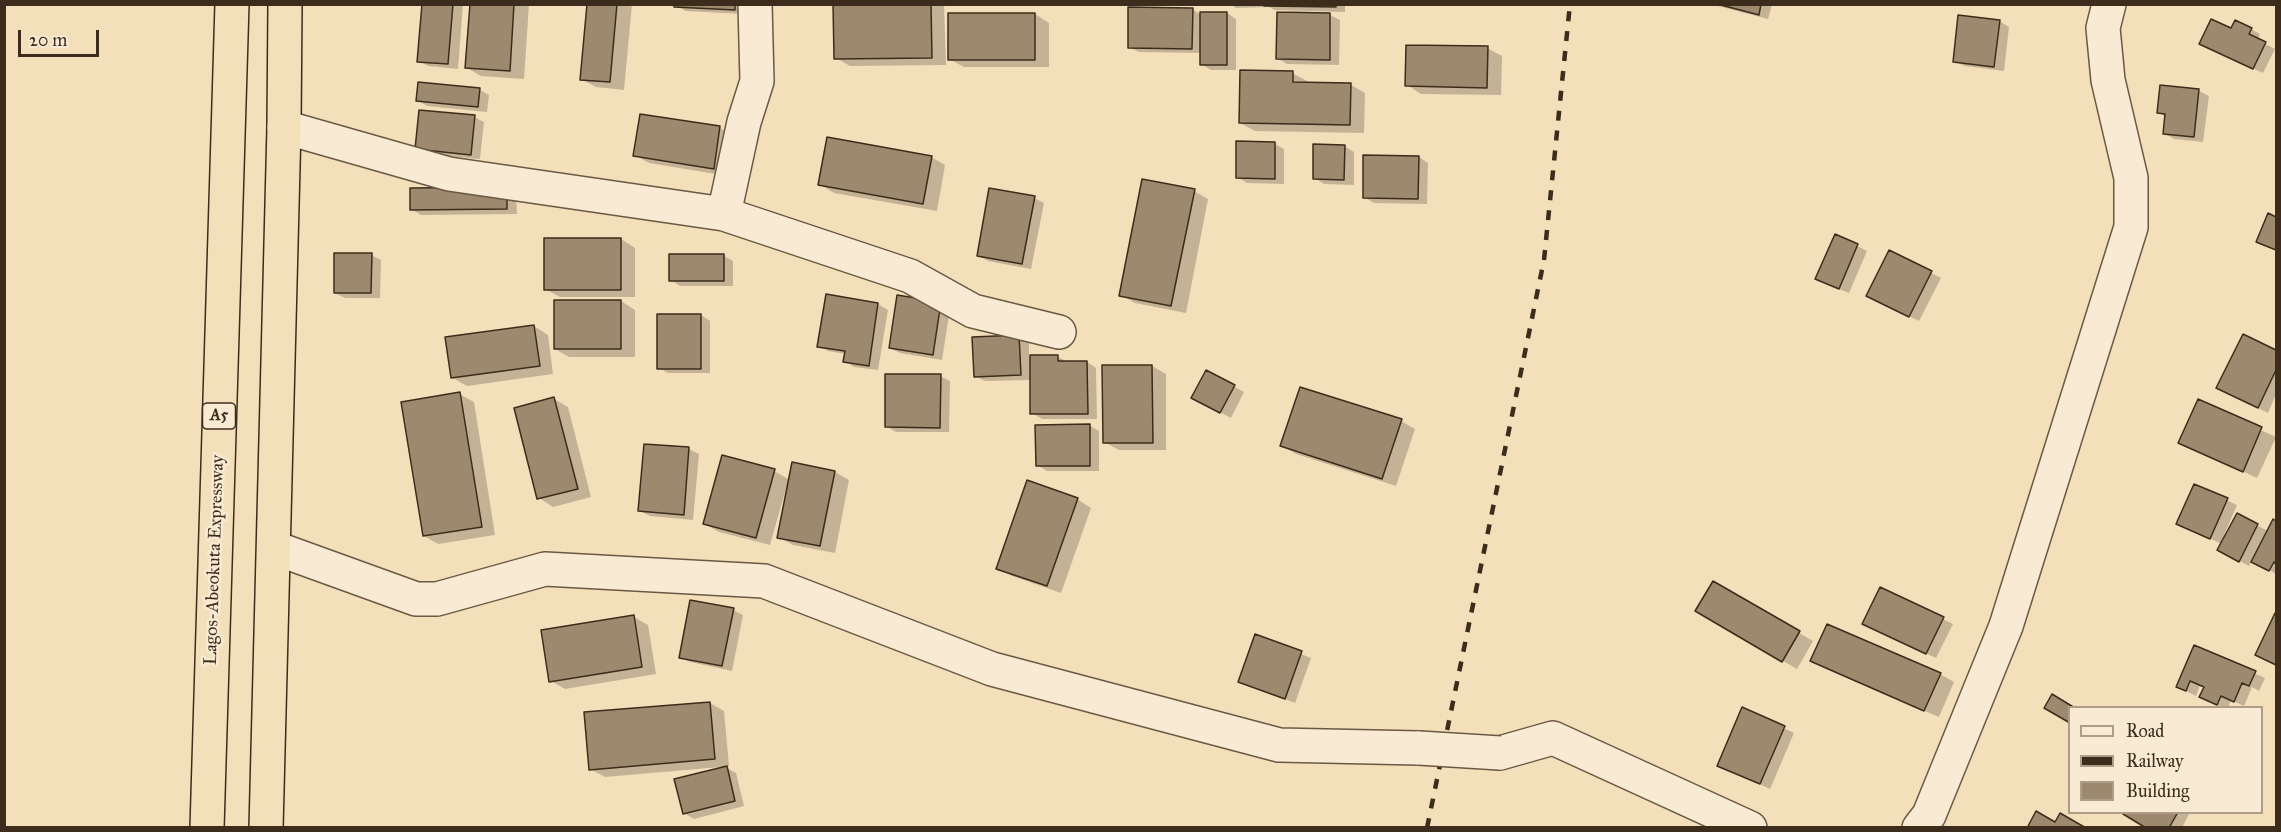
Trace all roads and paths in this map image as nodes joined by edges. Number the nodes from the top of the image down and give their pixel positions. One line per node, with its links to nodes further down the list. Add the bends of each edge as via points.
1 (232, 4): 9 (highway, Lagos-Abeokuta Expressway / A5)
2 (285, 4): 5 (highway)
3 (756, 4): 6 (street, via 757,81)
4 (2109, 4): 12 (street, via 2103,28 2108,80 2132,178 2132,227 2006,626 1929,815)
5 (284, 127): 6 (street, via 449,174); 8 (highway)
6 (724, 214): 7 (street, via 910,276 973,311)
7 (1059, 332)
8 (275, 548): 10 (highway); 11 (street, bridge, via 416,599 437,599 546,569 764,581 992,669 1279,745 1500,753 1553,738)
9 (207, 828)
10 (266, 828)
11 (1750, 828)
12 (1919, 828)

